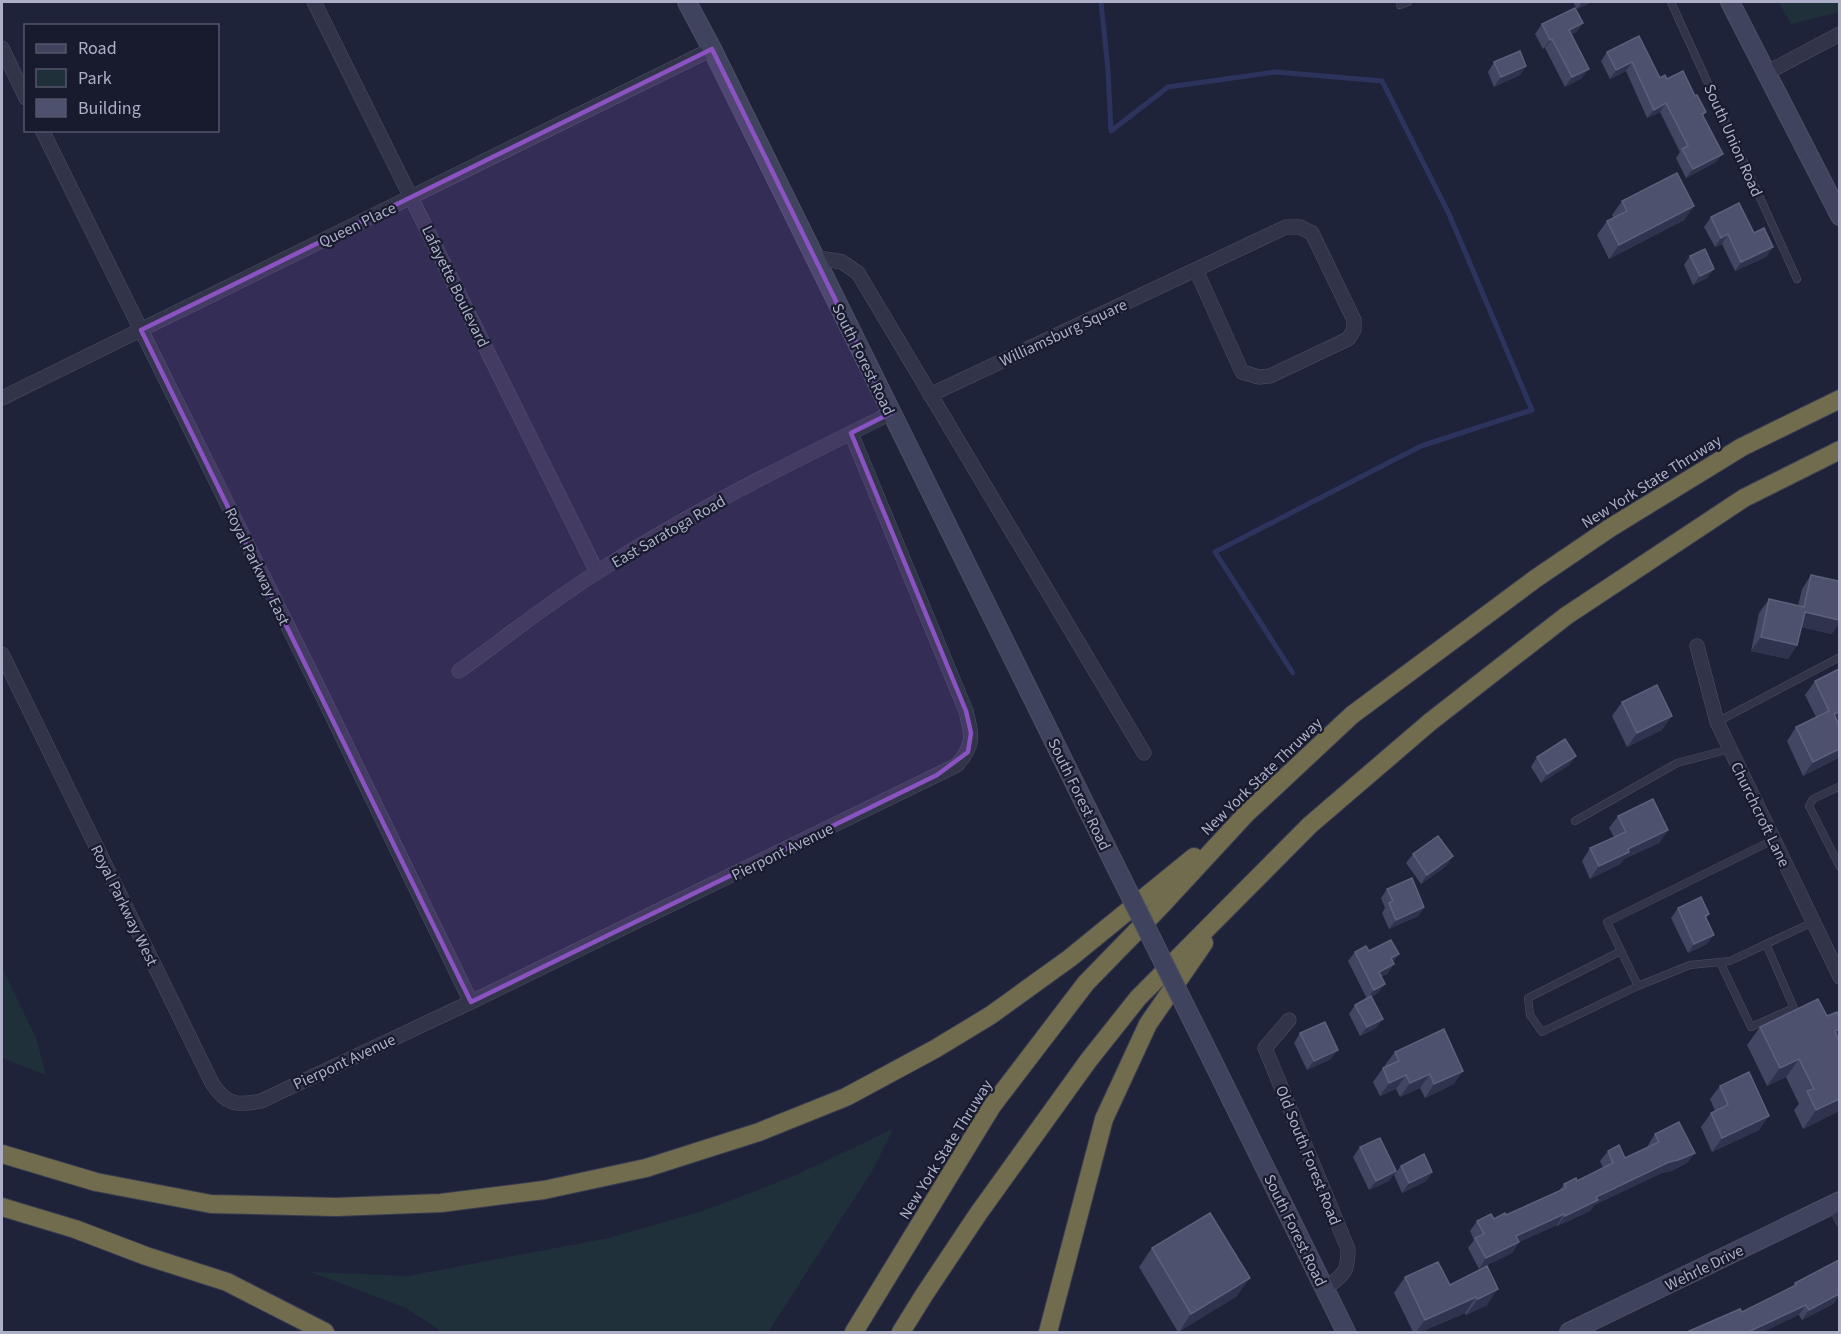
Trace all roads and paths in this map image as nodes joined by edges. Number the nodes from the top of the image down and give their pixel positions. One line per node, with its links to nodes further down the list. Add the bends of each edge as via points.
1 (314, 2): 13 (street, Lafayette Boulevard)
2 (687, 2): 9 (street, South Forest Road)
3 (1408, 2): 6 (lane)
4 (1671, 2): 17 (lane, South Union Road)
5 (1730, 2): 10 (street)
6 (1400, 5)
7 (1839, 34): 10 (street)
8 (2, 48): 11 (street)
9 (712, 49): 13 (street, Queen Place); 15 (street, South Forest Road)
10 (1766, 73): 14 (street)
11 (24, 94)
12 (43, 132): 18 (street, Royal Parkway East)
13 (412, 197): 18 (street, Queen Place); 25 (street, Lafayette Boulevard)
14 (1839, 216)
15 (814, 257): 19 (street, South Forest Road, via 842,262 858,273); 22 (street, South Forest Road)
16 (1196, 270): 16 (street, Williamsburg Square, via 1286,227 1300,227 1312,233 1354,320 1354,330 1348,339 1270,376 1242,372); 19 (street, Williamsburg Square)
17 (1797, 279)
18 (141, 330): 20 (street, Queen Place); 46 (street, Royal Parkway East)
19 (930, 395): 32 (street, South Forest Road)
20 (2, 398)
21 (1839, 399): 34 (highway, New York State Thruway, via 1742,447 1534,579 1352,715)
22 (891, 413): 23 (street, East Saratoga Road); 40 (street, South Forest Road, bridge)
23 (851, 433): 25 (street, East Saratoga Road, via 751,484); 46 (street, Pierpont Avenue, via 966,711 971,732 968,752 957,765)
24 (1839, 450): 38 (highway, via 1744,498 1566,616 1421,729 1310,825)
25 (597, 572): 29 (street, East Saratoga Road)
26 (1697, 646): 30 (street, Churchcroft Lane)
27 (2, 654): 48 (street, Royal Parkway West, via 212,1083 220,1095 244,1104 261,1101)
28 (1839, 657): 30 (lane)
29 (459, 672)
30 (1717, 722): 31 (street, Churchcroft Lane)
31 (1730, 749): 35 (lane, via 1677,763); 36 (street, Churchcroft Lane)
32 (1144, 753)
33 (1839, 786): 37 (lane, via 1812,799 1809,806)
34 (1246, 814): 40 (highway, New York State Thruway); 49 (highway, via 1070,958 991,1015 935,1049 824,1106 759,1132 646,1167 498,1196 441,1203 336,1207 211,1204 96,1182)
35 (1575, 821)
36 (1773, 840): 39 (street, Churchcroft Lane); 42 (lane, via 1607,921)
37 (1839, 867)
38 (1229, 908): 56 (highway, via 1138,998 1088,1061 978,1214); 57 (highway, via 1148,1024 1118,1086 1101,1129)
39 (1813, 922): 41 (lane); 44 (street, Churchcroft Lane)
40 (1144, 923): 53 (street, South Forest Road, bridge); 55 (highway, New York State Thruway, via 1086,983 992,1106)
41 (1766, 944): 43 (lane); 43 (lane, via 1794,1008 1751,1027)
42 (1621, 951): 45 (lane); 45 (lane, via 1528,998 1530,1015 1542,1032)
43 (1720, 962): 45 (lane, via 1690,965)
44 (1839, 973)
45 (1638, 986)
46 (471, 1002): 48 (street, Pierpont Avenue)
47 (1289, 1020): 53 (street, Old South Forest Road, via 1265,1048 1348,1249 1343,1275)
48 (282, 1090)
49 (2, 1154)
50 (1835, 1203): 52 (lane); 59 (street, Wehrle Drive)
51 (2, 1207): 54 (highway, via 227,1282)
52 (1839, 1223)
53 (1324, 1289): 58 (street, South Forest Road)
54 (325, 1332)
55 (854, 1332)
56 (901, 1332)
57 (1048, 1332)
58 (1346, 1332)
59 (1569, 1332)

